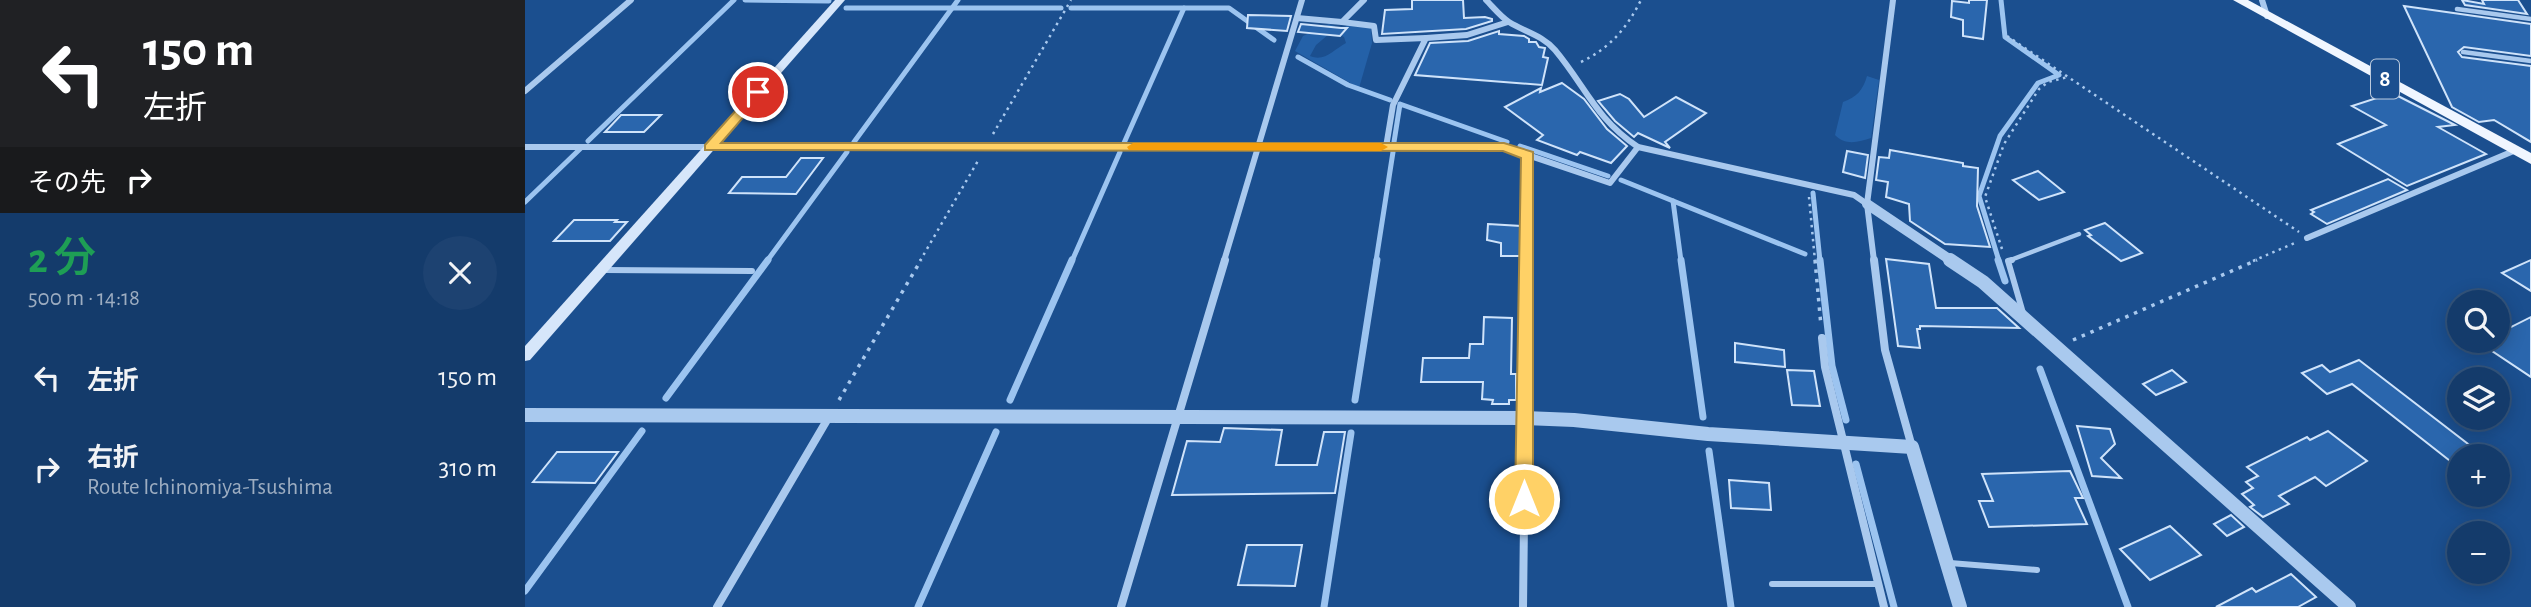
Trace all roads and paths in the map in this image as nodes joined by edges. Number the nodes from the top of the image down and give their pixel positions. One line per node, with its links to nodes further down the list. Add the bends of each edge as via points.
1 (631, 0): 23 (street)
2 (840, 0): 28 (main road)
3 (1071, 0): 25 (path)
4 (1302, 0): 13 (street)
5 (1364, 0): 15 (street)
6 (1486, 0): 16 (street)
7 (1641, 0): 21 (path, via 1629,26 1616,40)
8 (1893, 0): 33 (street)
9 (2239, 0): 12 (main road, 8)
10 (2262, 0): 12 (street)
11 (2457, 9): 14 (lane)
12 (2267, 16): 30 (main road, 8)
13 (1297, 18): 15 (street); 29 (street)
14 (2531, 19)
15 (1342, 22): 18 (street, via 1374,26 1376,40)
16 (1508, 22): 18 (street, via 1467,34); 21 (street, via 1539,36)
17 (2007, 36): 22 (path)
18 (1426, 38): 26 (street, via 1393,105)
19 (2463, 52): 20 (lane)
20 (2531, 61)
21 (1567, 68): 27 (street, via 1594,108)
22 (2068, 76): 35 (path); 36 (path, via 2039,89 2004,144 1985,197)
23 (525, 91)
24 (525, 147): 28 (street)
25 (986, 147): 28 (street); 29 (street); 43 (path)
26 (1386, 147): 29 (street); 31 (street, via 1504,147)
27 (1638, 147): 31 (street, via 1610,183); 32 (street)
28 (710, 148): 37 (main road)
29 (1257, 148): 45 (street)
30 (2524, 152): 35 (street)
31 (1528, 155): 46 (street)
32 (1808, 185): 33 (street, via 1854,195); 40 (path)
33 (1867, 204): 39 (street, via 1983,282); 48 (street, via 1885,350)
34 (2078, 234): 36 (lane)
35 (2307, 238): 41 (path)
36 (2008, 261): 39 (lane)
37 (602, 270): 38 (lane); 42 (main road)
38 (752, 271)
39 (2025, 320): 41 (street)
40 (1822, 338): 47 (street)
41 (2057, 348): 58 (street)
42 (525, 356)
43 (831, 414): 44 (street); 45 (street); 53 (street)
44 (525, 415)
45 (1178, 416): 46 (street); 54 (street)
46 (1525, 418): 47 (street, via 1574,419 1708,435); 55 (street)
47 (1842, 441): 48 (street); 52 (street)
48 (1912, 447): 49 (street)
49 (1947, 563): 50 (lane); 57 (street)
50 (2037, 570)
51 (1772, 584): 52 (lane)
52 (1878, 584): 56 (street)
53 (717, 607)
54 (1121, 607)
55 (1523, 607)
56 (1884, 607)
57 (1961, 607)
58 (2349, 607)

